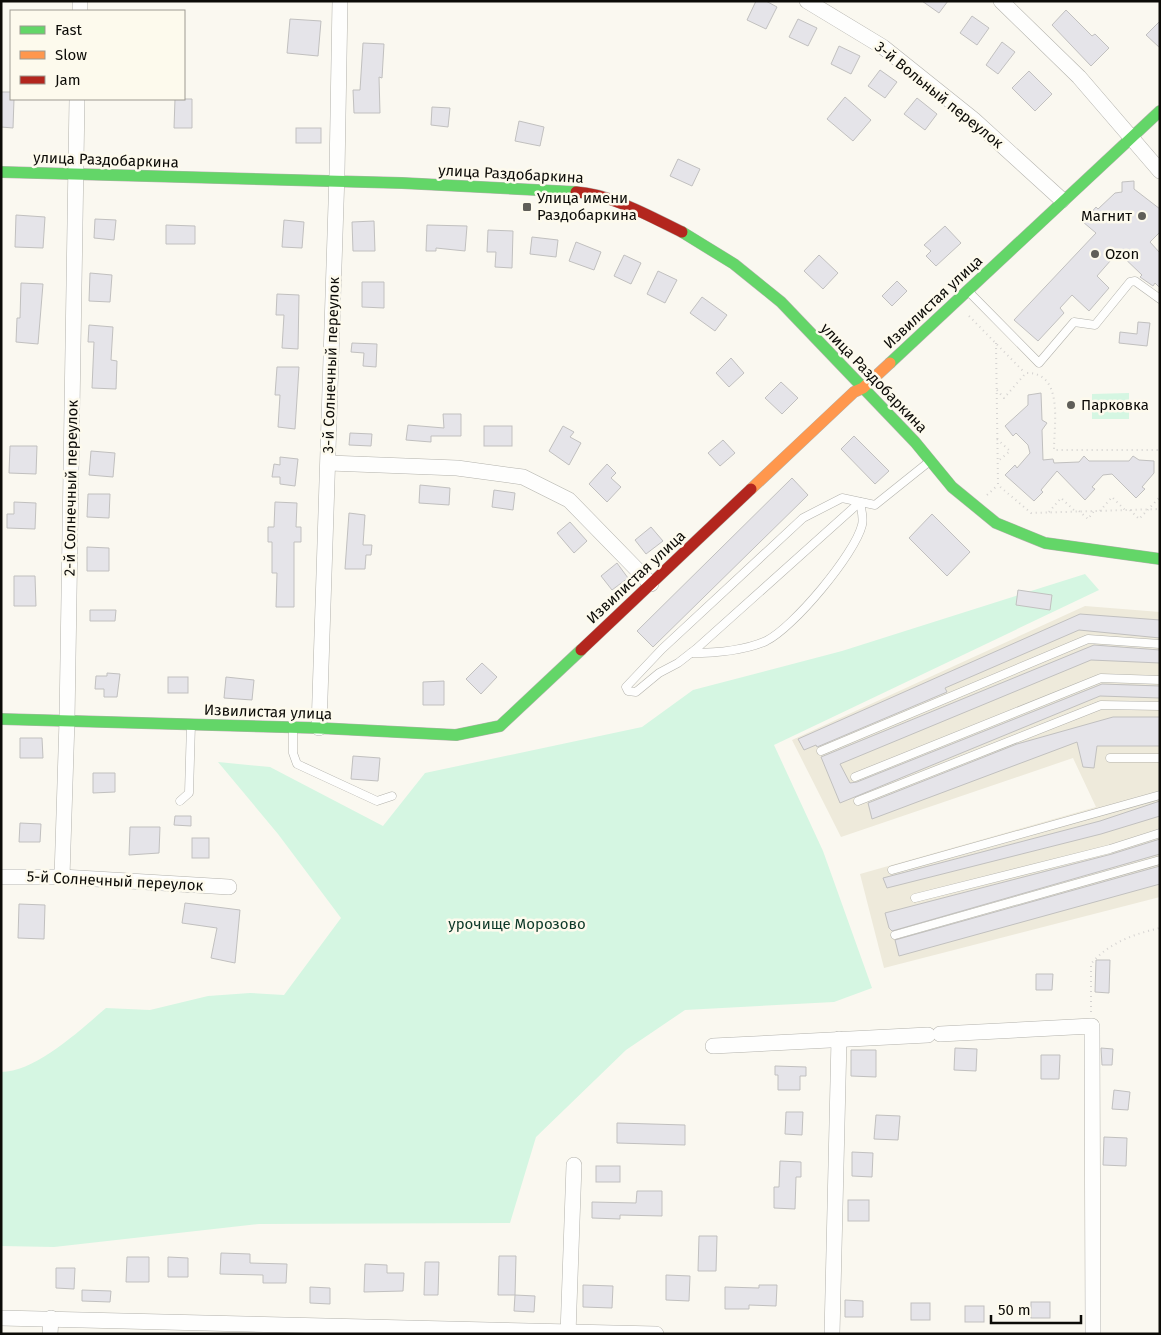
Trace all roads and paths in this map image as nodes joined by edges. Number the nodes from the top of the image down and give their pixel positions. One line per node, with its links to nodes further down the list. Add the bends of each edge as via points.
1 (340, 1): 10 (street, 3-й Солнечный переулок)
2 (807, 1): 11 (street, 3-й Вольный переулок, via 883,47 973,119)
3 (1005, 3): 6 (street, via 1079,77)
4 (77, 100): 9 (street, 2-й Солнечный переулок)
5 (1160, 111): 6 (street, Извилистая улица)
6 (1130, 140): 7 (street); 11 (street, Извилистая улица)
7 (1160, 171)
8 (1, 172): 9 (street, улица Раздобаркина)
9 (75, 174): 10 (street, улица Раздобаркина); 43 (street, 2-й Солнечный переулок)
10 (337, 181): 17 (street, улица Раздобаркина, via 589,193 643,213 686,234 734,264 781,302); 23 (street, 3-й Солнечный переулок)
11 (1062, 200): 12 (street, Извилистая улица)
12 (968, 290): 13 (lane, via 1039,363 1074,322 1095,325 1130,282 1135,281); 17 (street, Извилистая улица)
13 (1160, 299)
14 (969, 316): 15 (path)
15 (996, 343): 16 (path); 18 (path)
16 (1026, 373): 18 (path, via 1004,398); 20 (path, via 1036,373 1045,378 1054,391 1054,450)
17 (863, 388): 21 (street, улица Раздобаркина); 37 (street, Извилистая улица, via 854,392)
18 (997, 390): 19 (path)
19 (997, 439): 22 (path); 22 (path, via 1010,451)
20 (1160, 450)
21 (930, 461): 27 (lane, via 875,505); 36 (street, улица Раздобаркина, via 952,487 996,523 1046,543)
22 (998, 462): 24 (path)
23 (329, 463): 37 (street, via 458,468 523,477 569,500); 46 (street, 3-й Солнечный переулок)
24 (998, 485): 26 (path, via 986,496); 35 (path, via 1031,513)
25 (1160, 497): 28 (path)
26 (991, 501)
27 (860, 502): 39 (lane); 39 (lane, via 862,524 842,565 793,620 768,640 714,653); 39 (lane, via 842,498 803,518 662,649 626,687 628,692 636,692 659,672 678,664)
28 (1148, 509): 29 (path); 32 (path); 32 (path, via 1139,519)
29 (1160, 509)
30 (1100, 510): 31 (path); 31 (path, via 1112,497); 34 (path)
31 (1125, 510): 32 (path)
32 (1130, 510)
33 (1077, 511): 34 (path); 34 (path, via 1088,519); 35 (path); 35 (path, via 1061,498)
34 (1094, 511)
35 (1049, 512)
36 (1160, 559)
37 (651, 584): 46 (street, Извилистая улица, via 500,726 456,735)
38 (1160, 644): 47 (lane, via 1088,639)
39 (691, 653)
40 (1160, 680): 50 (lane, via 1101,678)
41 (1160, 706): 54 (lane, via 1101,705)
42 (1, 719): 43 (street, Извилистая улица)
43 (67, 720): 44 (street, Извилистая улица); 59 (street, 2-й Солнечный переулок)
44 (191, 724): 45 (street, Извилистая улица); 53 (lane, via 189,793)
45 (293, 728): 46 (street, Извилистая улица); 52 (lane, via 293,753 297,764 377,801)
46 (319, 728)
47 (821, 751)
48 (1110, 758): 49 (lane)
49 (1160, 758)
50 (855, 777)
51 (1160, 795): 57 (lane)
52 (392, 796)
53 (180, 801)
54 (858, 801)
55 (1160, 833): 61 (lane, via 1110,849)
56 (1160, 860): 63 (lane)
57 (892, 870)
58 (1, 877): 59 (street, 5-й Солнечный переулок)
59 (62, 877): 60 (street, 5-й Солнечный переулок)
60 (229, 887)
61 (915, 898)
62 (1160, 928): 64 (path, via 1105,949 1090,964)
63 (895, 935)
64 (1092, 1026): 65 (street); 75 (street)
65 (839, 1040): 66 (street); 74 (street)
66 (713, 1046)
67 (574, 1165): 71 (street)
68 (1, 1318): 69 (street)
69 (51, 1318): 70 (street); 72 (street)
70 (305, 1330): 71 (street)
71 (568, 1332): 73 (street)
72 (50, 1334)
73 (656, 1334)
74 (832, 1334)
75 (1093, 1334)

